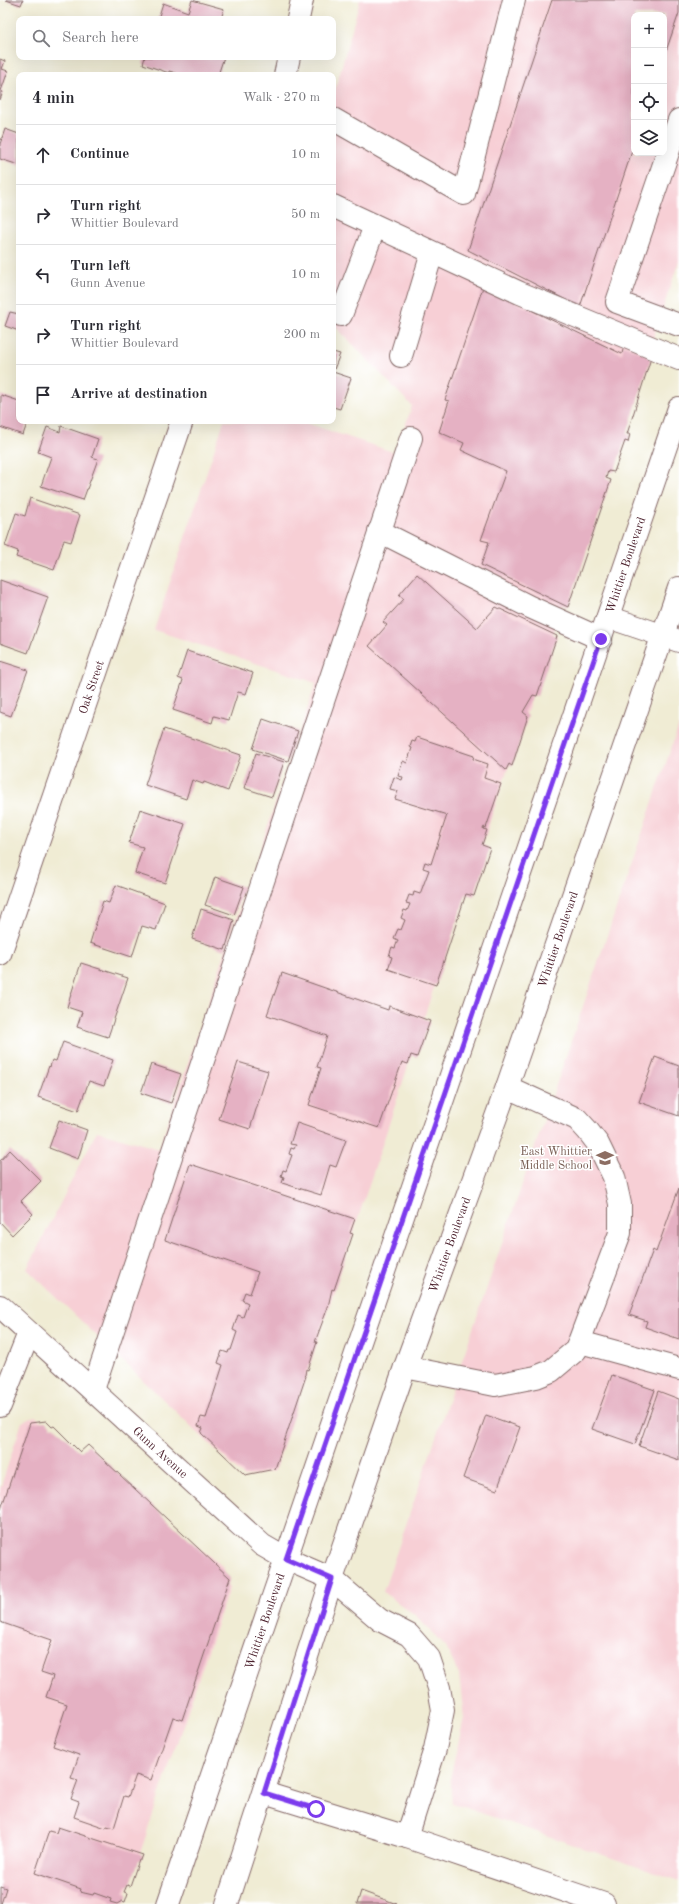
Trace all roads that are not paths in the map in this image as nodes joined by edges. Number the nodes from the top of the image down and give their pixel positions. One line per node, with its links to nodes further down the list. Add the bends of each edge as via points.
1 (302, 0): 3 (main road)
2 (514, 0): 7 (main road, via 464,194)
3 (299, 16)
4 (289, 60): 5 (main road)
5 (287, 72)
6 (679, 120): 12 (main road, via 617,302)
7 (336, 121)
8 (336, 207): 9 (main road)
9 (375, 226): 10 (main road); 11 (main road)
10 (432, 253): 13 (main road); 14 (main road, via 520,293)
11 (341, 315)
12 (679, 324)
13 (400, 356)
14 (679, 359)
15 (679, 408): 20 (main road, Whittier Boulevard)
16 (181, 424): 23 (main road, Oak Street)
17 (411, 438): 18 (main road)
18 (379, 531): 21 (main road, via 530,607); 30 (main road)
19 (679, 588): 22 (main road, Whittier Boulevard)
20 (608, 618): 21 (main road, Whittier Boulevard); 22 (main road)
21 (601, 639): 32 (main road, Whittier Boulevard)
22 (671, 639): 24 (main road, Whittier Boulevard)
23 (0, 954)
24 (507, 1087): 27 (main road, via 577,1119 598,1144 614,1177 620,1204 620,1233); 28 (main road, Whittier Boulevard)
25 (0, 1306): 26 (main road, Gunn Avenue)
26 (29, 1333): 30 (main road, Gunn Avenue); 31 (main road)
27 (580, 1342): 28 (main road, via 576,1350 551,1371 536,1377 495,1385); 29 (main road)
28 (405, 1367): 33 (main road, Whittier Boulevard)
29 (679, 1369)
30 (93, 1390): 32 (main road, Gunn Avenue, via 262,1545)
31 (0, 1406)
32 (286, 1559): 33 (main road, Gunn Avenue); 36 (main road, Whittier Boulevard)
33 (332, 1579): 34 (main road, Whittier Boulevard); 35 (main road, Gunn Avenue, via 380,1620 408,1635 429,1658 439,1688 442,1710 435,1749)
34 (264, 1793): 35 (main road); 37 (main road, Whittier Boulevard)
35 (407, 1837): 38 (main road)
36 (168, 1904)
37 (227, 1904)
38 (604, 1904)

